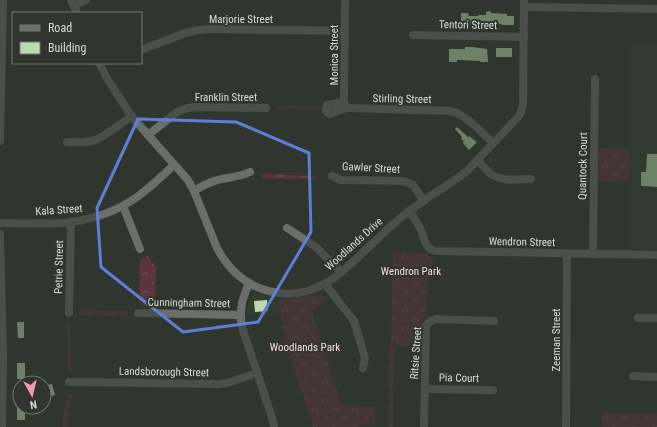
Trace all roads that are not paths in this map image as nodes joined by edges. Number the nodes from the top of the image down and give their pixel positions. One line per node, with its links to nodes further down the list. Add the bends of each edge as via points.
1 (3, 0): 8 (street)
2 (86, 0): 6 (street)
3 (345, 0): 9 (street, Monica Street)
4 (524, 3): 5 (street); 11 (street, Woodlands Drive)
5 (576, 4): 7 (street)
6 (74, 6)
7 (657, 8)
8 (1, 14): 15 (street)
9 (345, 31): 12 (street, Marjorie Street, via 198,30); 16 (street, Monica Street)
10 (413, 35): 11 (street, Tentori Street)
11 (524, 37): 22 (street, Woodlands Drive, via 521,112)
12 (142, 50)
13 (100, 65): 18 (street, Woodlands Drive)
14 (595, 78): 38 (street, Quantock Court)
15 (0, 86): 20 (street)
16 (346, 105): 22 (street, Stirling Street, via 452,111 468,119)
17 (266, 108): 19 (street, Franklin Street, via 184,109)
18 (132, 116): 19 (street, Woodlands Drive); 21 (street, via 93,141)
19 (148, 135): 24 (street, Woodlands Drive)
20 (0, 141)
21 (67, 142)
22 (493, 143): 23 (street, Woodlands Drive)
23 (477, 160): 27 (street, via 492,175 499,178); 29 (street, Woodlands Drive, via 459,177)
24 (174, 165): 28 (street, Woodlands Drive); 30 (street, Kala Street)
25 (250, 172): 28 (street, via 212,182)
26 (332, 176): 29 (street, Gawler Street, via 341,180 404,181 413,185)
27 (531, 179)
28 (194, 191): 41 (street, Woodlands Drive, via 221,256 237,275)
29 (424, 201): 31 (street, Woodlands Drive)
30 (123, 206): 32 (street, Kala Street, via 89,219); 36 (street)
31 (409, 211): 37 (street, Wendron Street, via 426,245 432,251); 40 (street, Woodlands Drive)
32 (70, 222): 33 (street, Kala Street); 43 (street, Petrie Street)
33 (0, 223)
34 (287, 228): 40 (street, via 316,247)
35 (0, 234): 54 (street)
36 (140, 249)
37 (567, 253): 38 (street, Wendron Street); 60 (street, Zeeman Street)
38 (593, 254): 39 (street, Wendron Street)
39 (657, 255)
40 (341, 272): 42 (street, Woodlands Drive)
41 (248, 283): 42 (street, Woodlands Drive, via 276,293 301,292); 45 (street)
42 (325, 284): 49 (street, via 354,321 365,358)
43 (69, 313)
44 (138, 313): 45 (street, Cunningham Street)
45 (240, 315): 50 (street)
46 (638, 318): 47 (street)
47 (657, 318)
48 (494, 321): 55 (street, Ritsie Street, via 435,319 429,322 426,326)
49 (363, 368)
50 (257, 373): 53 (street, Landsborough Street, via 216,384); 58 (street)
51 (633, 376): 52 (street)
52 (657, 377)
53 (69, 382)
54 (2, 386): 57 (street)
55 (425, 389): 56 (street, Pia Court); 59 (street, Ritsie Street)
56 (493, 390)
57 (2, 427)
58 (274, 427)
59 (424, 427)
60 (566, 427)

